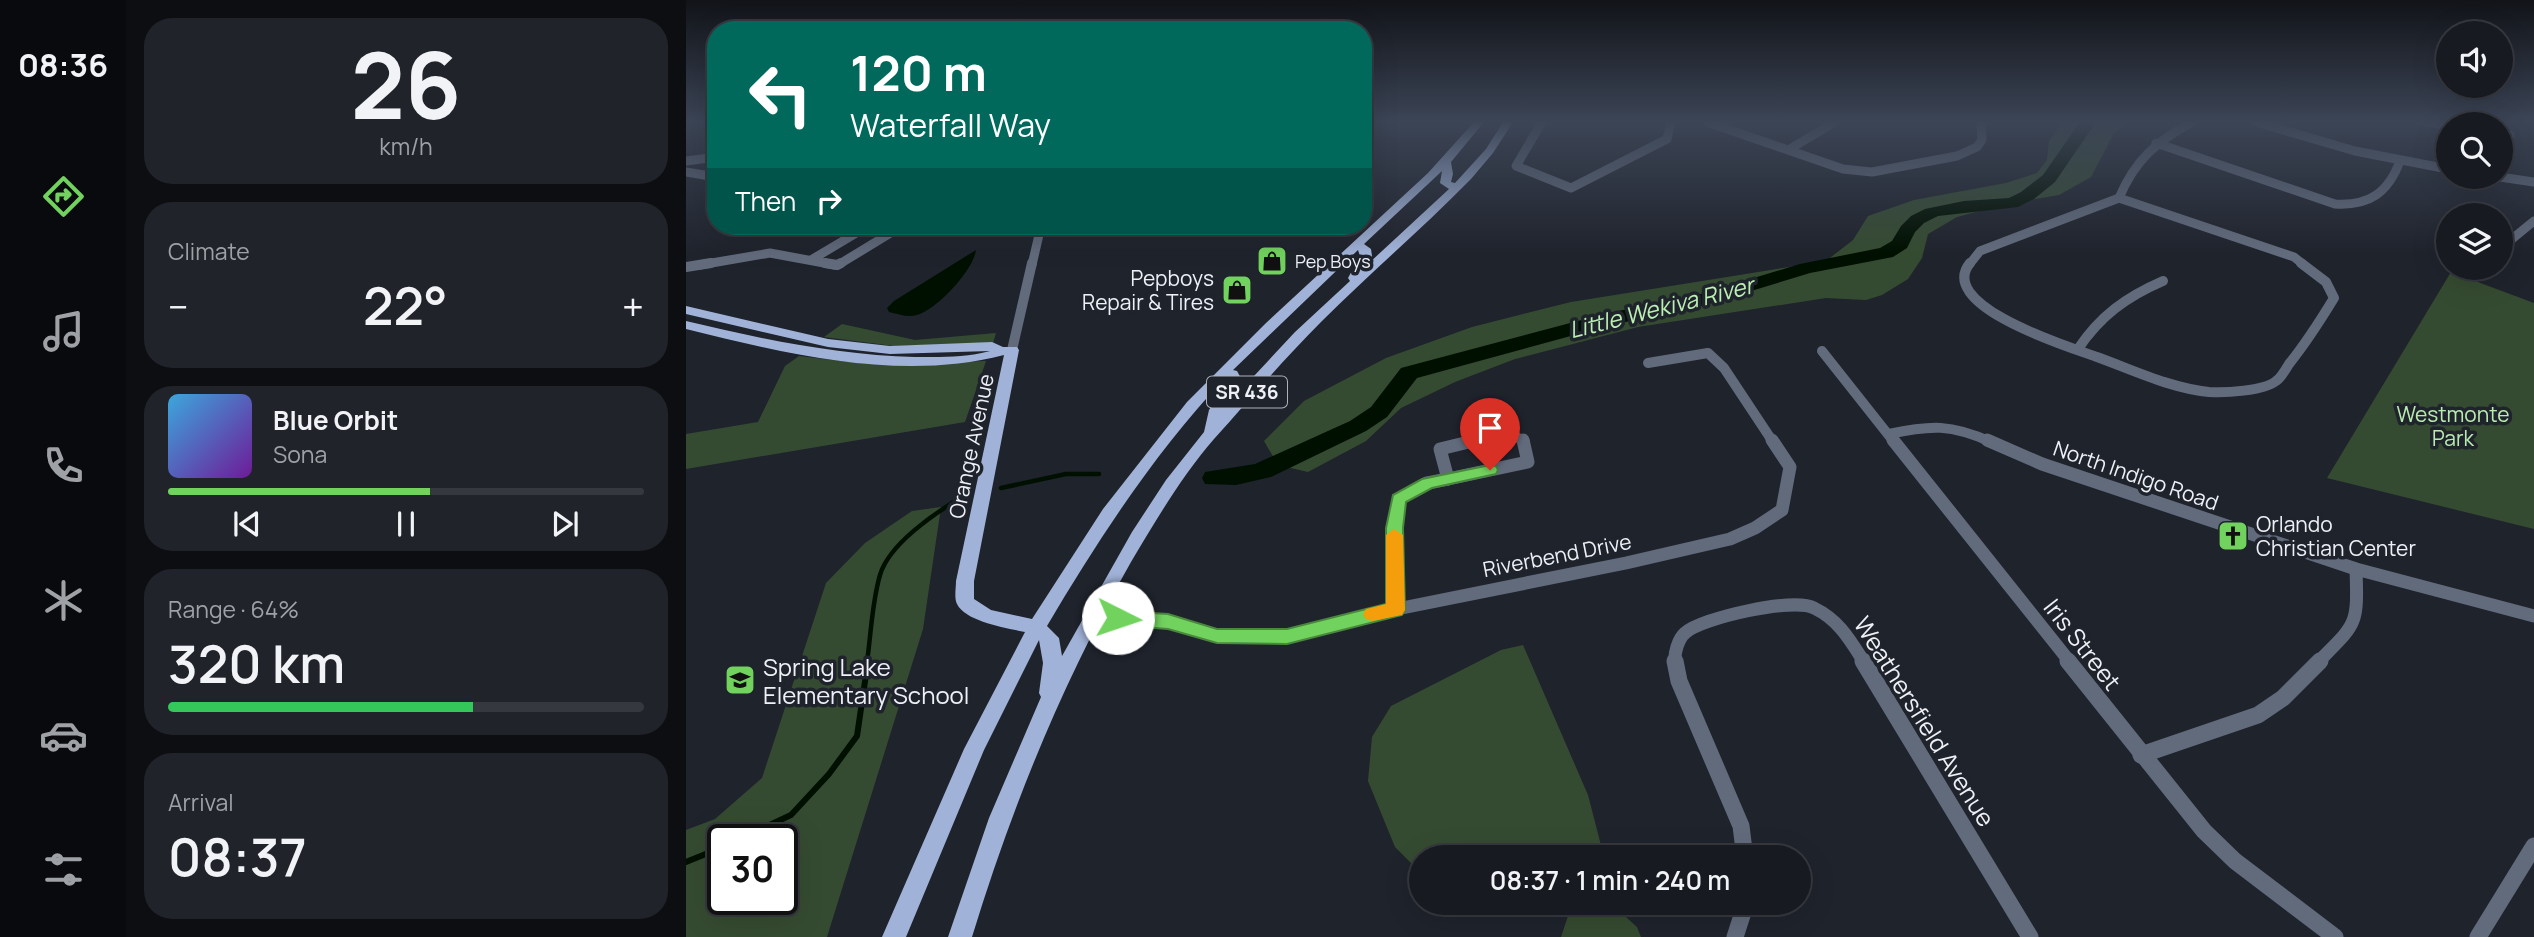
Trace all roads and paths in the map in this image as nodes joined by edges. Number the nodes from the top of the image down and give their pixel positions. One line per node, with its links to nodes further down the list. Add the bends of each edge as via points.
1 (1442, 166): 18 (main road, SR 436)
2 (1447, 166): 15 (main road, via 1445,183)
3 (1478, 166): 15 (main road, SR 436)
4 (1516, 166): 5 (street, via 1571,188)
5 (1615, 166)
6 (1834, 166): 7 (street, via 1872,172)
7 (1902, 166)
8 (2134, 166): 16 (street)
9 (2220, 166): 10 (street, via 2346,206 2363,204 2392,183)
10 (2398, 166)
11 (686, 172): 12 (street)
12 (707, 176)
13 (2513, 179): 14 (street)
14 (2534, 182)
15 (1456, 188): 28 (main road, SR 436)
16 (2119, 198): 32 (street, via 1993,244 1973,257 1966,268 1966,285 2002,319); 32 (street, via 2294,257 2326,282 2334,298 2276,382 2258,389 2209,392 2176,386)
17 (2534, 221): 23 (street)
18 (1372, 231)
19 (853, 235): 25 (street)
20 (887, 235): 25 (street, via 837,265)
21 (1038, 235): 33 (street, Orange Avenue)
22 (1368, 235): 24 (main road, SR 436)
23 (2513, 238)
24 (1357, 245): 28 (main road, via 1365,249 1366,256 1354,274); 29 (main road, SR 436)
25 (811, 260): 26 (street, via 770,253)
26 (686, 267)
27 (2163, 281): 32 (street, via 2110,309)
28 (1354, 284): 37 (main road, SR 436)
29 (1295, 302): 36 (main road, SR 436); 37 (main road, via 1295,314 1255,356)
30 (686, 310): 33 (main road, via 828,343 890,350 992,346)
31 (686, 326): 33 (main road, via 771,347 871,361 986,358)
32 (2078, 349)
33 (1006, 351): 45 (main road, Orange Avenue, via 965,602 986,616)
34 (1822, 351): 39 (street, Iris Street)
35 (1648, 363): 42 (street, Riverbend Drive, via 1708,354 1724,368 1790,467 1782,510 1730,539)
36 (1224, 372): 38 (main road, via 1235,380 1212,412); 45 (main road, SR 436, via 1172,430 1090,538)
37 (1265, 372): 38 (main road, SR 436)
38 (1211, 434): 44 (main road, SR 436, via 1172,484)
39 (1889, 434): 41 (street, North Indigo Road, via 1922,427 1962,429 2042,464); 47 (street, Iris Street)
40 (1448, 479): 40 (street, via 1528,462 1525,441 1508,432 1440,449); 42 (street, via 1427,483 1399,499 1394,528)
41 (2356, 569): 43 (street, North Indigo Road); 47 (street, via 2355,621 2283,698 2258,715)
42 (1396, 610): 44 (street, Riverbend Drive, via 1287,636 1217,636 1168,621)
43 (2534, 615)
44 (1092, 616): 46 (main road, SR 436)
45 (1035, 627): 46 (main road, via 1050,638 1053,663); 51 (main road, SR 436, via 942,816)
46 (1046, 709): 52 (main road, SR 436, via 1004,807)
47 (2141, 755): 55 (street, Iris Street, via 2235,861)
48 (1743, 845): 54 (street, Weathersfield Avenue, via 1741,826 1679,681 1674,655 1683,634 1699,624 1779,605 1812,607 1843,628)
49 (2532, 853): 56 (street)
50 (1742, 915): 53 (street)
51 (894, 937)
52 (960, 937)
53 (1735, 937)
54 (2030, 937)
55 (2335, 937)
56 (2478, 937)

